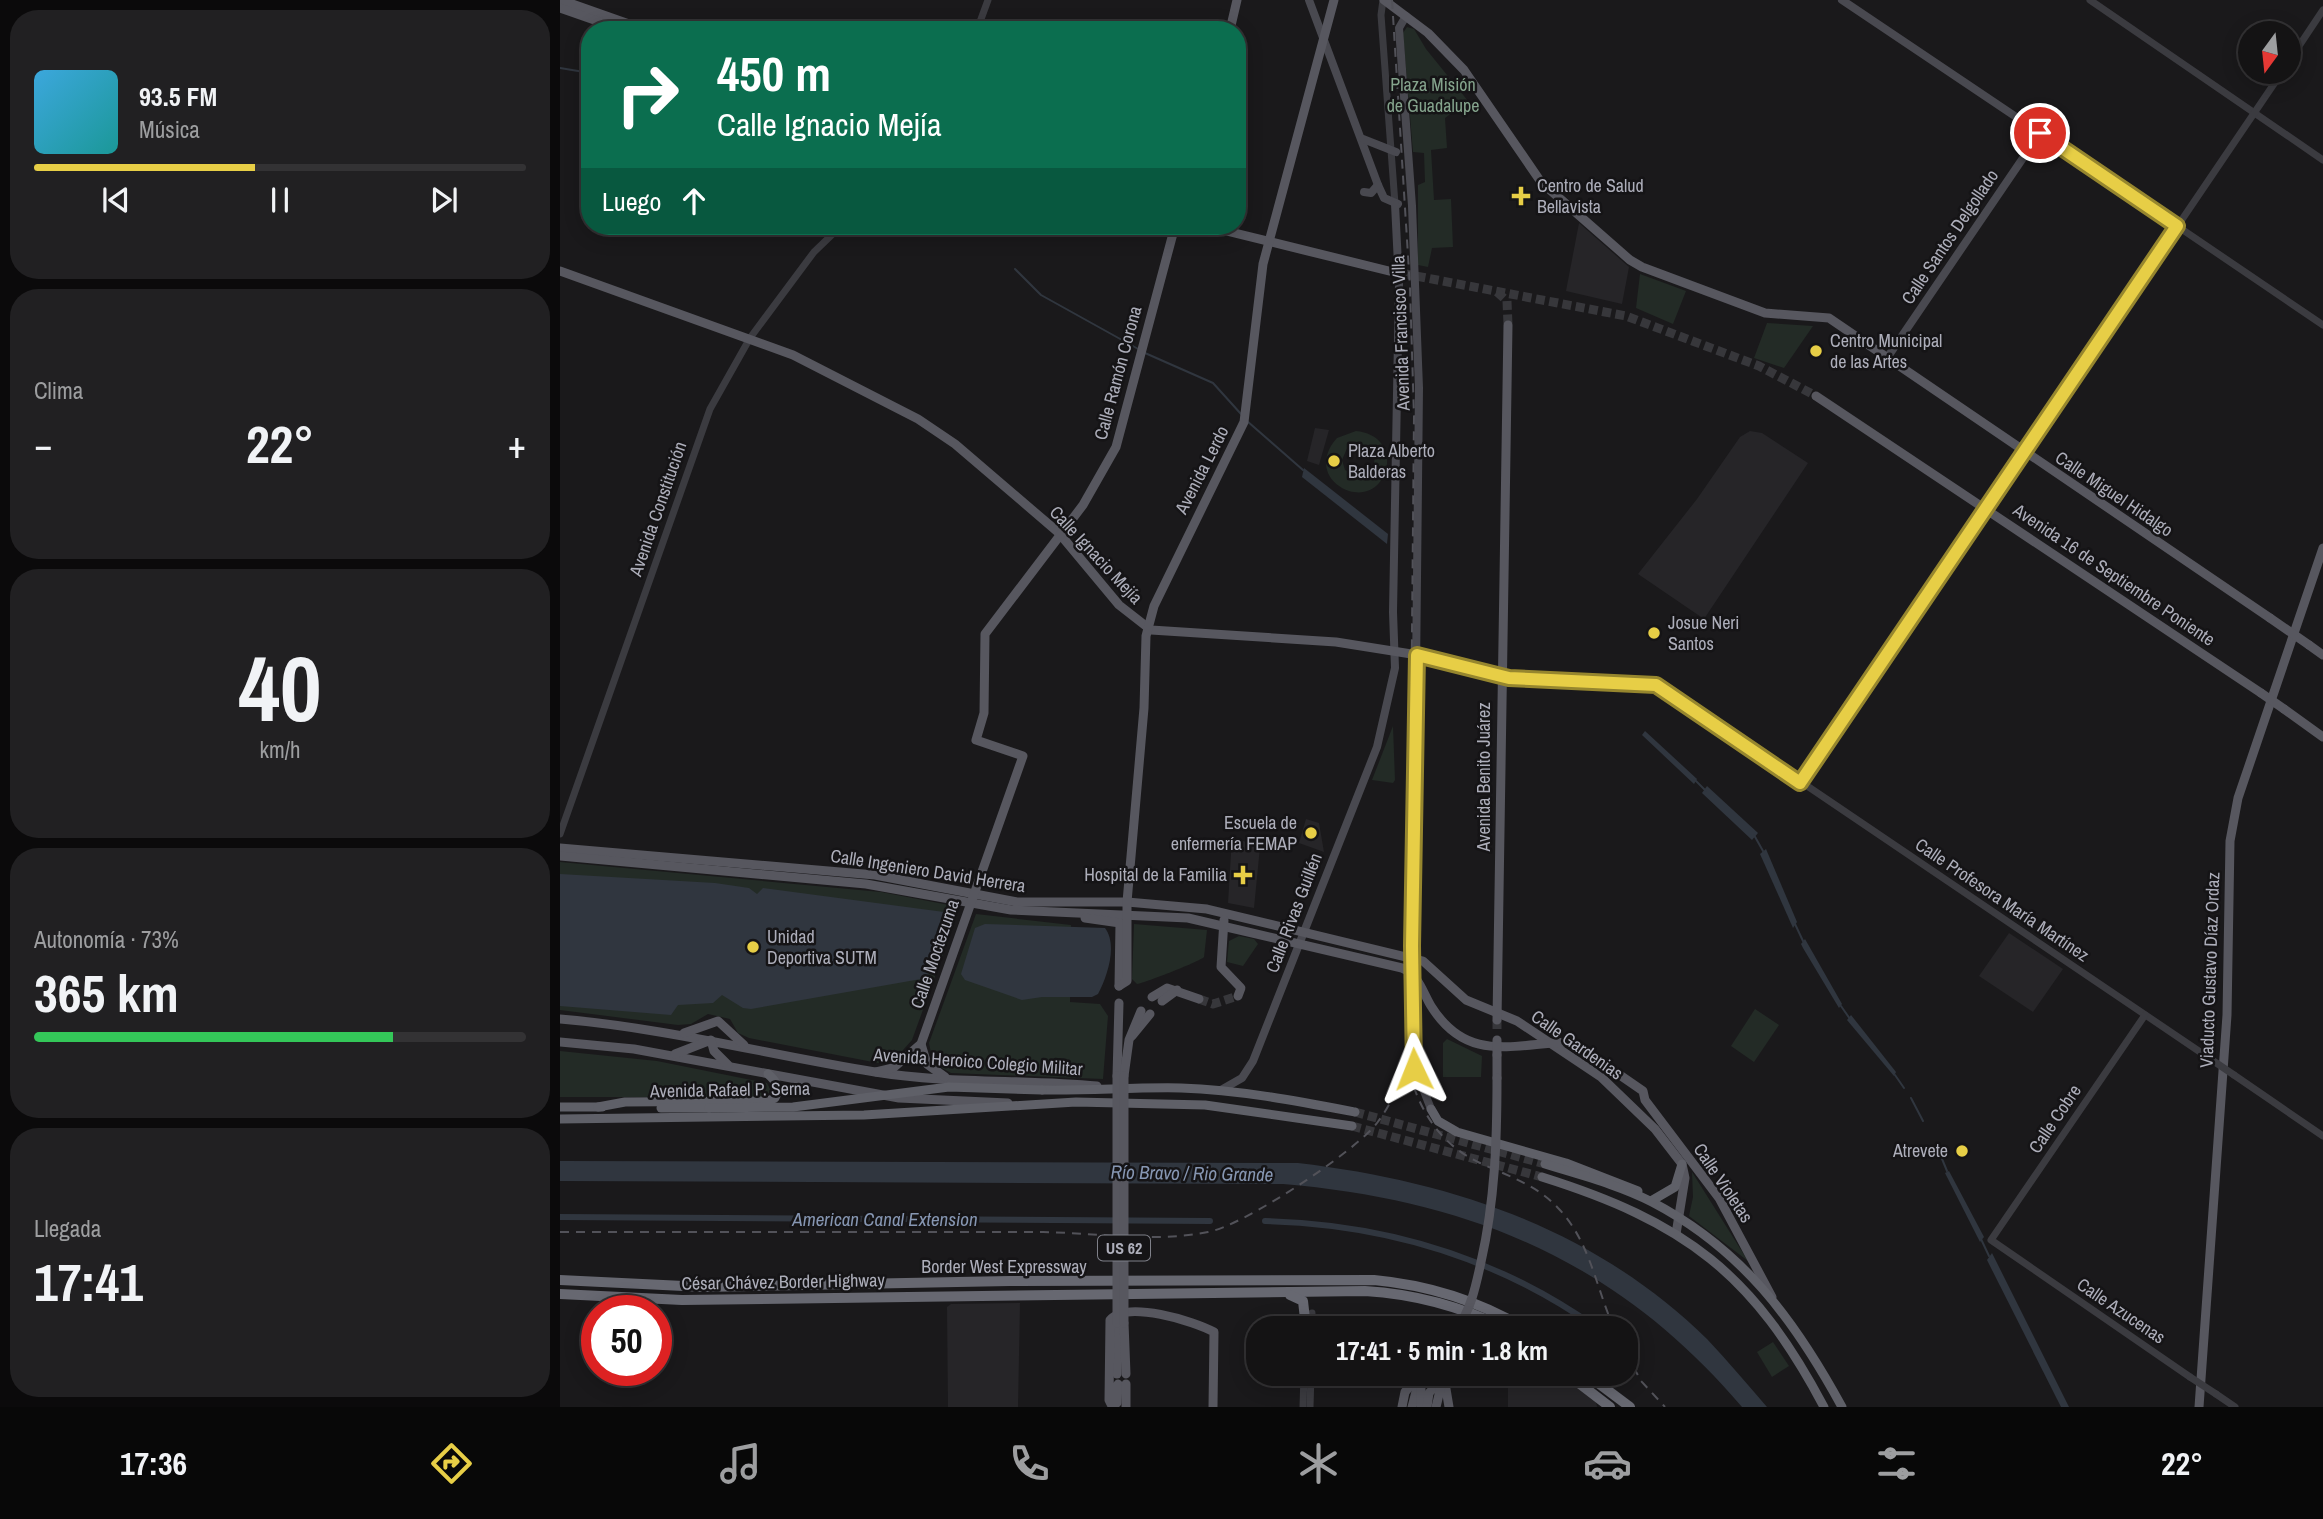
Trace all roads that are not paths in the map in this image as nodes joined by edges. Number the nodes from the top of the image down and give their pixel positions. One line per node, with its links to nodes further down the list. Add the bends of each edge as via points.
1 (561, 0): 13 (main road)
2 (989, 0): 14 (street)
3 (1237, 0): 15 (main road)
4 (1309, 0): 16 (main road)
5 (1334, 0): 16 (main road, Avenida Lerdo)
6 (1383, 0): 11 (main road); 22 (street, Avenida Francisco Villa)
7 (1842, 0): 20 (main road)
8 (2090, 0): 19 (street)
9 (560, 8): 12 (main road)
10 (2323, 10): 17 (street)
11 (1406, 16): 37 (main road, Calle Miguel Hidalgo, via 1429,33 1469,77 1541,182 1630,260 1765,313 1829,318); 45 (main road, Avenida Francisco Villa, via 1399,29 1418,339)
12 (597, 21)
13 (620, 21)
14 (980, 21)
15 (1232, 21)
16 (1324, 40): 21 (main road); 31 (main road, Avenida Lerdo)
17 (2301, 43)
18 (2274, 84): 19 (street)
19 (2254, 113): 23 (street); 27 (street)
20 (2040, 133): 27 (street); 37 (main road, Calle Santos Delgollado)
21 (1363, 139): 22 (main road); 24 (main road)
22 (1393, 152): 26 (street, Avenida Francisco Villa)
23 (2323, 160)
24 (1378, 185): 25 (main road, via 1371,193); 26 (main road, via 1384,198)
25 (1364, 192)
26 (1397, 204): 44 (main road, Avenida Francisco Villa)
27 (2177, 226): 35 (street); 39 (street)
28 (832, 235): 36 (street, Avenida Constitución)
29 (1173, 235): 41 (main road, Calle Ramón Corona, via 1116,447 1083,505)
30 (1239, 235): 31 (main road)
31 (1268, 243): 33 (main road); 43 (main road, Avenida Lerdo, via 1242,426)
32 (560, 271): 36 (main road, Calle Ignacio Mejía)
33 (1389, 271)
34 (1508, 325): 47 (main road, Avenida Benito Juárez)
35 (2323, 325)
36 (750, 338): 41 (main road, Calle Ignacio Mejía, via 839,376 918,419 955,444); 53 (street, Avenida Constitución, via 710,409)
37 (1886, 358): 39 (main road, Calle Miguel Hidalgo)
38 (1816, 396): 40 (main road, Avenida 16 de Septiembre Poniente)
39 (2024, 452): 40 (street); 46 (main road, Calle Miguel Hidalgo, bridge)
40 (1986, 507): 50 (main road, Avenida 16 de Septiembre Poniente, bridge); 52 (street)
41 (1059, 533): 43 (main road, Calle Ignacio Mejía, via 1119,605); 51 (main road, Calle Ramón Corona, via 985,634 983,719 976,740)
42 (2323, 548): 139 (main road, Viaducto Gustavo Díaz Ordaz, via 2238,798 2231,831 2227,1015)
43 (1147, 628): 44 (main road, Calle Ignacio Mejía, via 1321,640); 57 (main road, Avenida Lerdo)
44 (1394, 651): 45 (main road, Calle Ignacio Mejía); 64 (main road, Calle Rivas Guillén, via 1389,702 1377,747)
45 (1417, 655): 47 (main road, Calle Ignacio Mejía); 66 (main road, Avenida Francisco Villa)
46 (2323, 655)
47 (1501, 677): 48 (main road, Calle Ignacio Mejía); 73 (main road, Avenida Benito Juárez)
48 (1572, 680): 49 (street, Calle Ignacio Mejía)
49 (1664, 689): 52 (street, Calle Profesora María Martínez)
50 (2323, 737)
51 (1023, 756): 56 (main road, Calle Moctezuma)
52 (1800, 783): 74 (street, Calle Profesora María Martínez)
53 (560, 834)
54 (560, 848): 56 (main road, Calle Ingeniero David Herrera, via 875,875)
55 (560, 856): 56 (main road, Calle Ingeniero David Herrera, via 866,884)
56 (971, 899): 58 (main road, Calle Ingeniero David Herrera); 59 (main road, Calle Ingeniero David Herrera); 81 (main road, Calle Moctezuma)
57 (1127, 902): 58 (main road, Calle Ingeniero David Herrera); 61 (main road, Calle Ingeniero David Herrera); 62 (main road, Avenida Lerdo)
58 (1065, 903): 60 (main road)
59 (1043, 912): 60 (main road, Calle Ingeniero David Herrera); 62 (main road, Avenida Lerdo, via 1119,921 1119,986 1127,981)
60 (1077, 912): 62 (main road, Calle Ingeniero David Herrera)
61 (1224, 912): 63 (main road); 64 (main road, Calle Ingeniero David Herrera)
62 (1126, 914): 63 (main road, Calle Ingeniero David Herrera)
63 (1224, 924): 65 (main road, Calle Ingeniero David Herrera); 68 (main road, via 1221,967 1239,983)
64 (1304, 932): 65 (main road, Calle Rivas Guillén); 66 (main road, Calle Ingeniero David Herrera)
65 (1300, 942): 67 (main road, Calle Ingeniero David Herrera, via 1402,968); 90 (main road, Calle Rivas Guillén, via 1250,1067 1236,1083)
66 (1408, 957): 67 (main road, Avenida Francisco Villa); 73 (main road, Calle Gardenias, via 1428,964 1466,1000)
67 (1413, 975): 80 (main road, via 1444,1024 1462,1039 1482,1046); 95 (main road, Avenida Francisco Villa, via 1413,1063)
68 (1238, 996)
69 (1157, 999): 70 (main road, via 1161,989 1177,989)
70 (1199, 999)
71 (1119, 1003): 87 (main road)
72 (1146, 1012): 87 (main road, via 1129,1040)
73 (1497, 1015): 80 (main road, Calle Gardenias)
74 (2145, 1015): 99 (street, Calle Profesora María Martínez, bridge); 106 (street, Calle Cobre)
75 (560, 1019): 76 (main road, Avenida Heroico Colegio Militar)
76 (679, 1034): 78 (main road, Avenida Heroico Colegio Militar); 82 (main road, via 718,1021)
77 (1497, 1036): 115 (main road, bridge, via 1496,1180 1474,1291)
78 (711, 1040): 82 (main road, Avenida Heroico Colegio Militar); 83 (main road); 84 (main road, via 714,1051)
79 (560, 1042): 83 (main road, Avenida Heroico Colegio Militar)
80 (1552, 1043): 91 (main road, Calle Gardenias, via 1572,1042); 101 (main road, Calle Gardenias, via 1611,1086 1655,1129)
81 (921, 1044): 85 (main road, via 900,1064); 88 (main road, via 927,1064)
82 (747, 1047): 85 (main road, Avenida Heroico Colegio Militar)
83 (671, 1056): 84 (main road, Avenida Heroico Colegio Militar)
84 (730, 1066): 86 (main road, Avenida Heroico Colegio Militar)
85 (876, 1073): 88 (main road, Avenida Heroico Colegio Militar)
86 (768, 1074): 92 (main road, Avenida Heroico Colegio Militar, via 900,1098); 94 (highway, via 778,1090 768,1101 625,1102)
87 (1121, 1076): 118 (main road, US 62, bridge)
88 (950, 1080): 89 (main road, Avenida Heroico Colegio Militar)
89 (1110, 1087): 90 (highway, Avenida Heroico Colegio Militar); 94 (highway, Avenida Rafael P. Serna, bridge, via 949,1087 793,1107)
90 (1219, 1091): 96 (highway, Avenida Heroico Colegio Militar)
91 (1643, 1091): 111 (main road, Calle Violetas, via 1650,1107 1719,1198)
92 (1034, 1103): 97 (highway, Avenida Rafael P. Serna, via 939,1112); 98 (highway, Avenida Heroico Colegio Militar, via 1205,1105)
93 (560, 1107): 94 (highway, Avenida Rafael P. Serna)
94 (598, 1107)
95 (1431, 1109): 103 (highway, via 1438,1121 1457,1132 1613,1179)
96 (1355, 1112)
97 (560, 1119)
98 (1352, 1126)
99 (2323, 1136)
100 (1545, 1164): 103 (highway)
101 (1682, 1164): 103 (highway, via 1675,1187); 104 (main road, via 1686,1186)
102 (1542, 1177): 105 (highway, via 1617,1203)
103 (1649, 1200): 104 (highway)
104 (1678, 1217): 105 (main road); 111 (highway, via 1727,1253)
105 (1676, 1234): 137 (highway, via 1751,1296 1795,1352)
106 (1991, 1240): 140 (street, Calle Azucenas, bridge)
107 (560, 1280): 117 (highway, Border West Expressway, via 704,1287 1374,1280 1453,1295)
108 (1132, 1292): 109 (highway, César Chávez Border Highway, via 692,1300); 110 (highway, via 1365,1291); 113 (highway, via 1293,1295 1304,1301)
109 (560, 1294)
110 (1420, 1297): 112 (highway, via 1323,1295 1314,1300); 116 (highway)
111 (1772, 1297): 138 (highway, via 1800,1334)
112 (1312, 1313): 114 (street)
113 (1305, 1316)
114 (1312, 1316)
115 (1464, 1316)
116 (1477, 1316)
117 (1498, 1316)
118 (1122, 1379): 127 (main road, US 62); 128 (main road, via 1117,1403 1112,1406 1109,1324 1115,1315 1150,1313 1203,1326 1214,1332)
119 (1304, 1386): 129 (street)
120 (1311, 1386): 130 (street)
121 (1410, 1386): 131 (main road)
122 (1417, 1386): 132 (main road)
123 (1420, 1386): 133 (main road)
124 (1443, 1386): 134 (main road)
125 (1583, 1386): 135 (highway)
126 (1602, 1386): 136 (highway)
127 (1128, 1405)
128 (1213, 1407)
129 (1303, 1407)
130 (1310, 1407)
131 (1404, 1407)
132 (1412, 1407)
133 (1420, 1407)
134 (1438, 1407)
135 (1610, 1407)
136 (1630, 1407)
137 (1824, 1407)
138 (1842, 1407)
139 (2199, 1407)
140 (2235, 1407)

